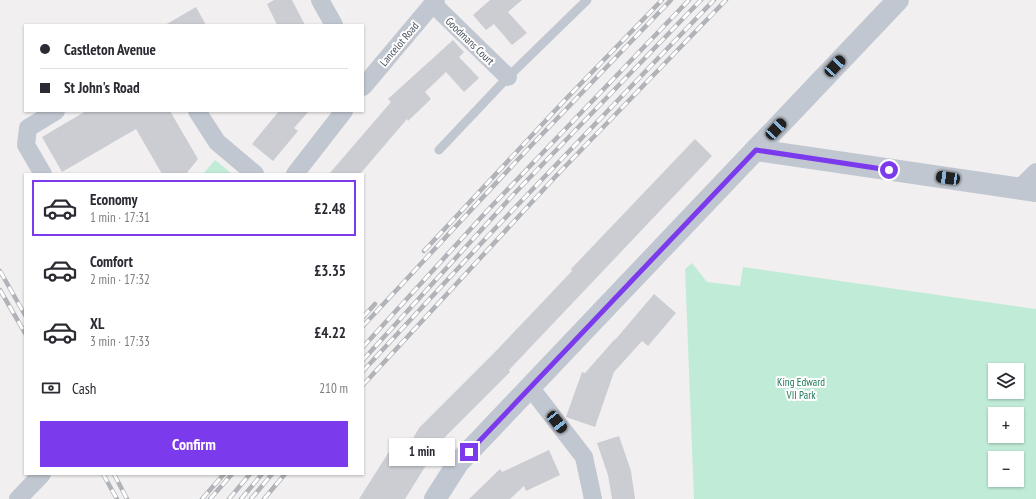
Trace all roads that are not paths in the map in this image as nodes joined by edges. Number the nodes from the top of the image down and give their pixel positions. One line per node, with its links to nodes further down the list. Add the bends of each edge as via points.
1 (320, 0): 5 (street)
2 (587, 0): 6 (lane)
3 (898, 0): 12 (street)
4 (434, 2): 6 (street, Goodmans Court); 7 (street, Lancelot Road)
5 (333, 24)
6 (508, 77): 11 (lane)
7 (365, 81)
8 (54, 112): 14 (street, via 28,128 26,145)
9 (198, 112): 15 (street, via 217,142)
10 (343, 112): 16 (street)
11 (439, 150)
12 (756, 150): 17 (street); 18 (street)
13 (1036, 172): 17 (street)
14 (43, 173)
15 (254, 173)
16 (295, 173)
17 (1028, 189)
18 (530, 387): 21 (street, via 458,463); 22 (street, via 584,456)
19 (41, 475): 20 (street)
20 (18, 499)
21 (435, 499)
22 (593, 499)

